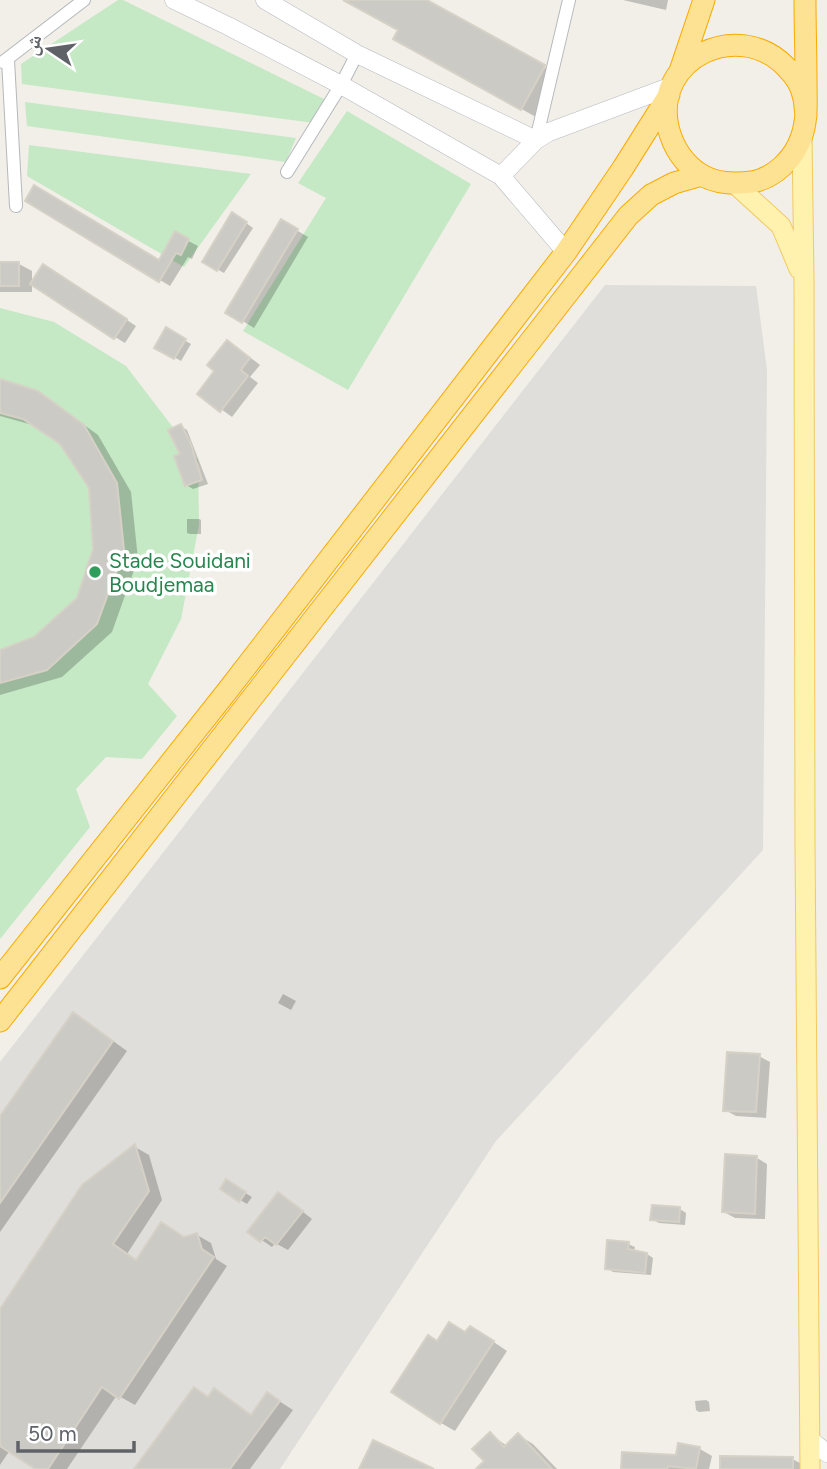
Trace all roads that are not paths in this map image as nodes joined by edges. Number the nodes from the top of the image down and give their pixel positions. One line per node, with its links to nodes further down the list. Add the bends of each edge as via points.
1 (84, 0): 8 (street)
2 (174, 0): 9 (street)
3 (265, 0): 7 (street)
4 (569, 0): 12 (street)
5 (704, 0): 10 (highway)
6 (805, 0): 11 (highway)
7 (358, 54): 9 (street); 12 (street)
8 (4, 62): 17 (street)
9 (341, 85): 13 (street); 15 (street)
10 (673, 85): 11 (highway, via 695,58 715,47 737,44 758,48 778,58 793,74 803,94); 12 (street); 14 (highway, via 666,118 671,141); 18 (highway)
11 (804, 127): 16 (highway, via 792,156 776,171 757,181); 19 (main road)
12 (536, 140): 15 (street)
13 (287, 172)
14 (702, 175): 16 (highway); 21 (highway, via 650,195 628,216)
15 (500, 176): 18 (street)
16 (735, 184): 19 (main road, via 781,226)
17 (16, 206)
18 (566, 252): 20 (highway)
19 (804, 279): 22 (main road)
20 (0, 978)
21 (0, 1021)
22 (810, 1440): 23 (street); 24 (main road)
23 (827, 1453)
24 (810, 1469)

